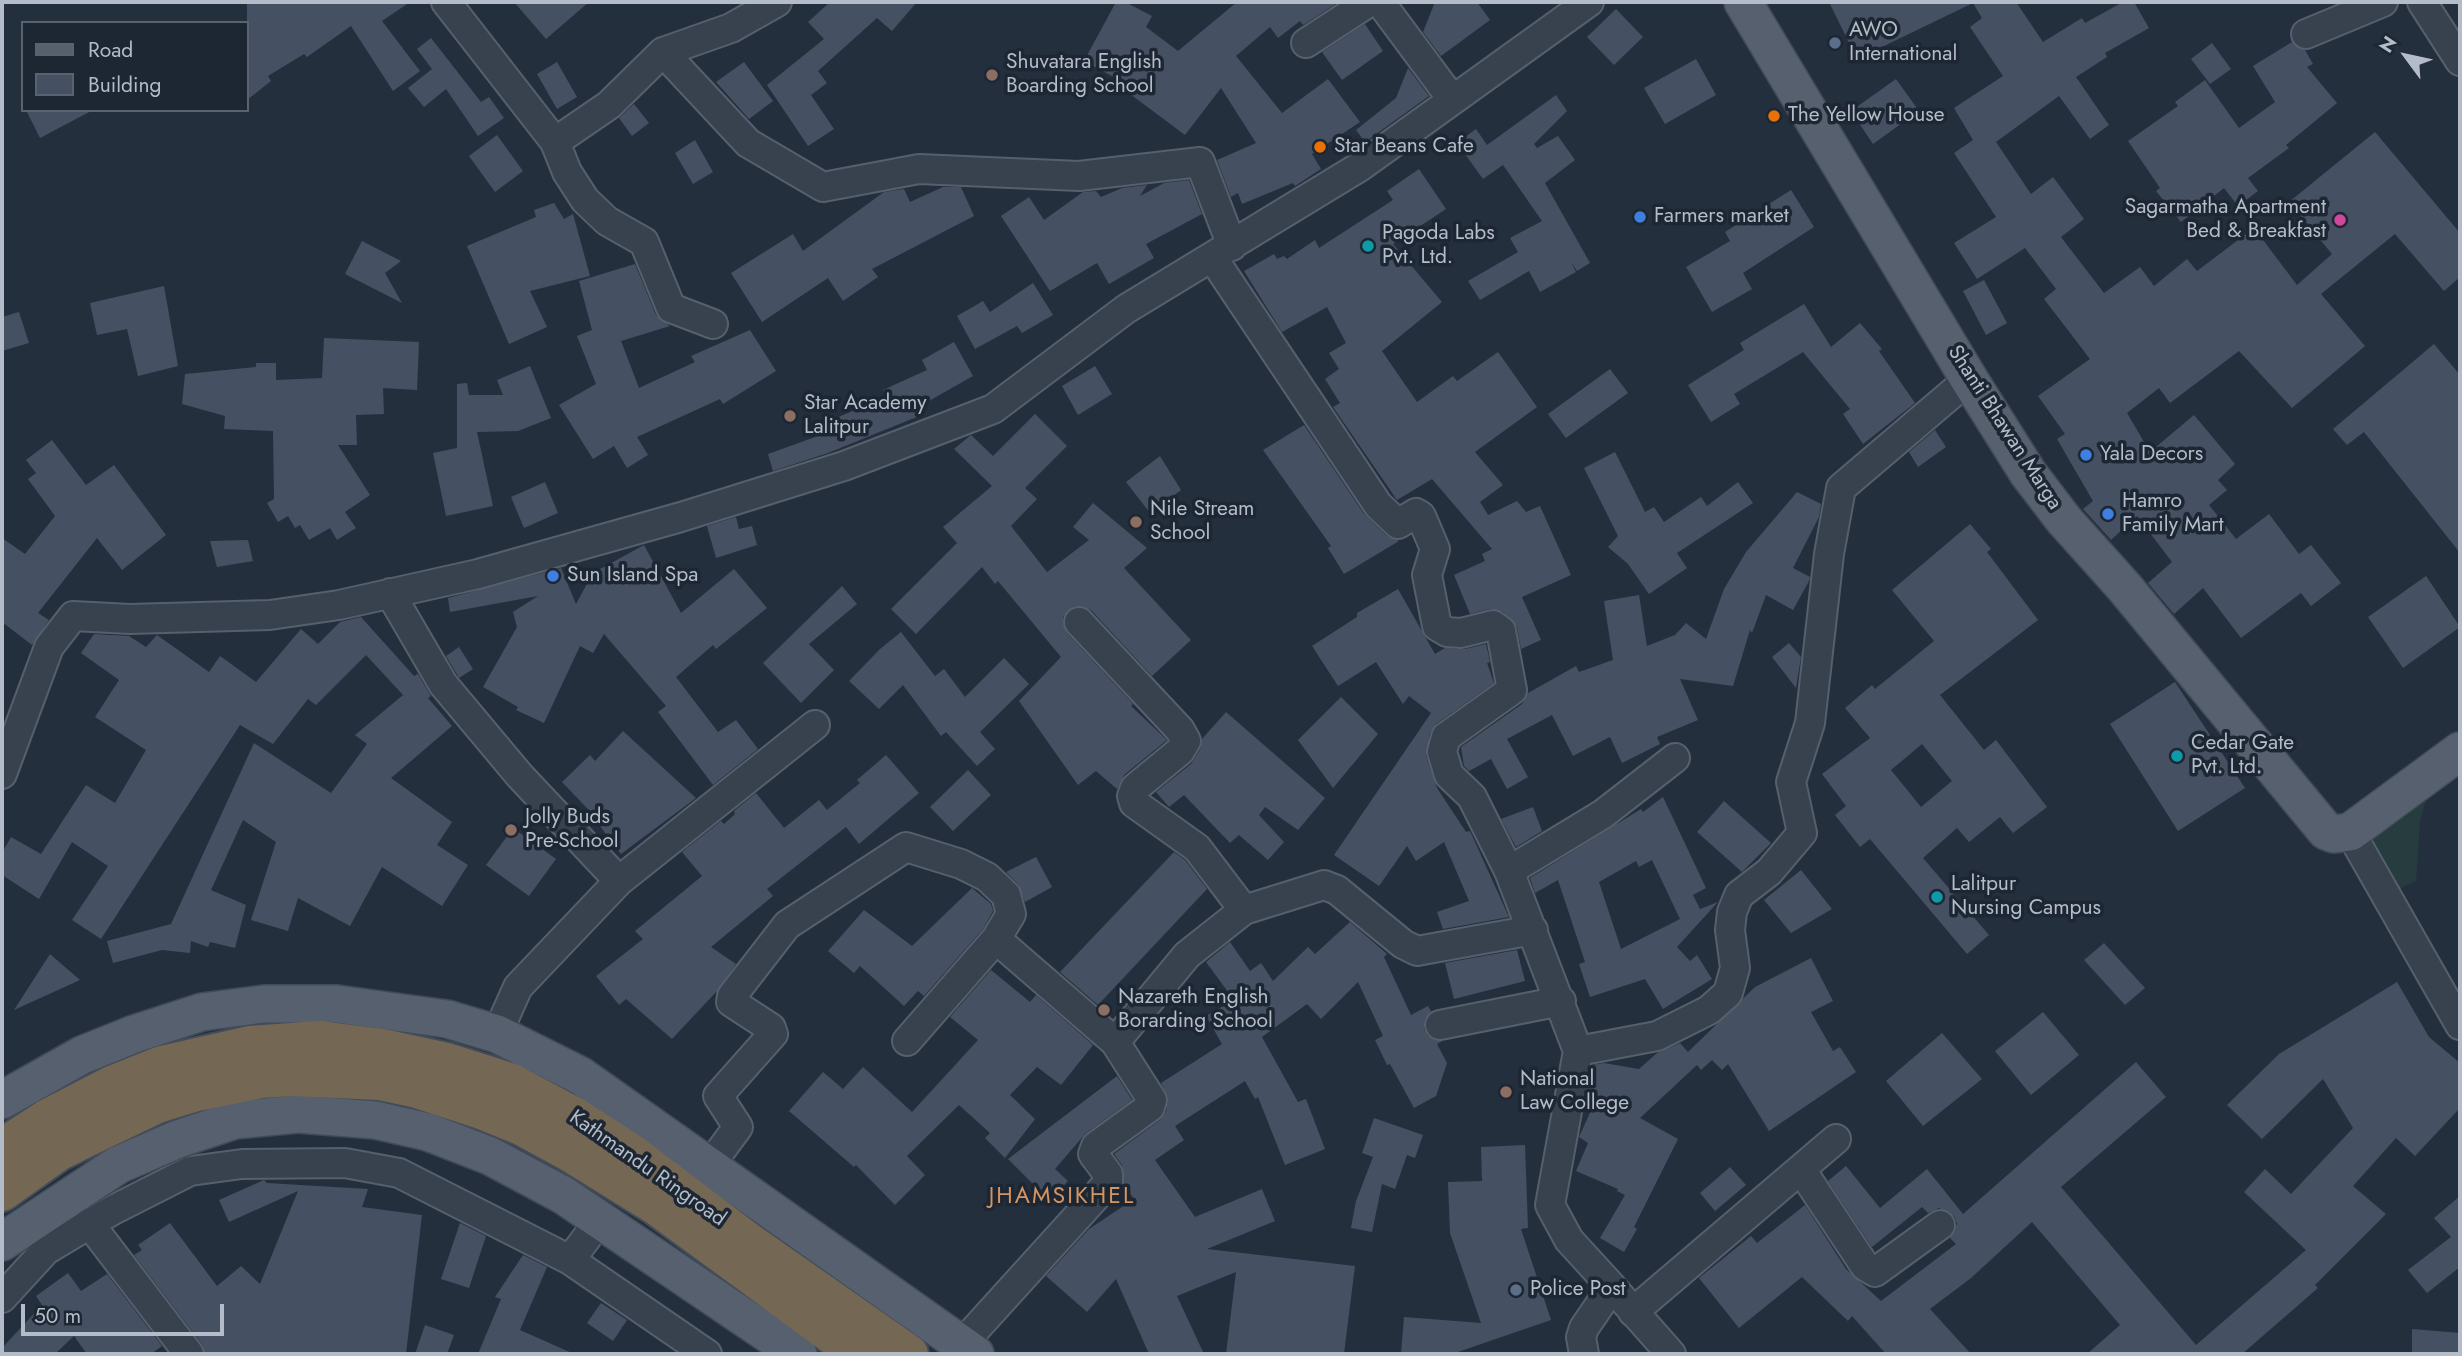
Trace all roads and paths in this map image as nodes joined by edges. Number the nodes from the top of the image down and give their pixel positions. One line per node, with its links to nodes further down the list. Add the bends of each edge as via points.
1 (446, 2): 14 (street)
2 (777, 2): 11 (street, via 731,28)
3 (1369, 2): 10 (street)
4 (1380, 2): 13 (street)
5 (1589, 2): 13 (street)
6 (1743, 2): 17 (main road, Shanti Bhawan Marga)
7 (2384, 2): 9 (street)
8 (2422, 2): 12 (street)
9 (2306, 34)
10 (1306, 43)
11 (663, 52): 14 (street, via 609,105); 15 (street, via 748,143 823,187 919,169 1079,176 1200,162)
12 (2460, 61)
13 (1452, 99): 15 (street, via 1361,166)
14 (555, 142): 16 (street, via 585,200 607,221 644,242 671,308)
15 (1222, 251): 18 (street, via 1126,309 993,409 844,466 681,517); 25 (street, via 1378,505 1398,524 1416,513 1421,516 1435,549 1427,575 1437,626 1461,632 1493,625 1501,631 1512,690 1446,737 1442,752 1449,775 1472,797)
16 (713, 324)
17 (1969, 379): 24 (main road, Shanti Bhawan Marga, via 2064,520 2326,831); 36 (street, via 1841,488 1829,554 1811,723 1791,782 1802,833 1769,872 1739,895 1732,912 1735,968 1728,993 1709,1010 1657,1036)
18 (390, 593): 23 (street, via 270,615 73,616 49,647); 26 (street, via 443,684 520,776)
19 (1079, 622): 27 (street, via 1186,741 1135,788 1134,803 1197,848)
20 (815, 725): 26 (street)
21 (2460, 751): 24 (main road)
22 (1675, 758): 25 (street, via 1603,814)
23 (2, 774)
24 (2350, 832): 32 (street)
25 (1509, 870): 28 (street)
26 (619, 881): 33 (street, via 519,987)
27 (1244, 910): 28 (street, via 1324,886 1337,890 1411,949); 35 (street, via 1187,955)
28 (1533, 930): 30 (street)
29 (996, 939): 34 (street); 35 (street); 40 (street, via 1012,914 1006,895 987,877 961,864 906,847 787,925 732,996 731,1002 771,1028 773,1034 718,1096 738,1127)
30 (1561, 1001): 31 (street); 36 (street)
31 (1440, 1025)
32 (2460, 1025)
33 (497, 1034): 37 (main road, via 447,1019 337,1004 264,1004 202,1012 95,1049); 40 (main road, via 581,1076)
34 (907, 1041)
35 (1115, 1042): 51 (street, via 1152,1100 1150,1107 1096,1146 1093,1154 1108,1174 1108,1183)
36 (1578, 1051): 48 (street, via 1550,1205 1569,1240)
37 (2, 1100)
38 (1836, 1139): 41 (street)
39 (2, 1148): 56 (highway, Kathmandu Ringroad, via 112,1085 162,1065 250,1045 320,1040 447,1062 510,1082 575,1116)
40 (710, 1165): 51 (main road)
41 (1802, 1171): 45 (street, via 1865,1266 1875,1272); 50 (street)
42 (2, 1192): 55 (highway, Kathmandu Ringroad, via 58,1152 121,1119 192,1093 292,1077 380,1081 481,1110 569,1152 655,1205)
43 (600, 1220): 46 (main road, via 490,1157 428,1132 374,1120 298,1114 235,1120 130,1159); 47 (street); 54 (main road)
44 (89, 1223): 47 (street, via 190,1171 242,1164 345,1163 399,1173); 49 (street, via 46,1250); 52 (street)
45 (1940, 1226)
46 (2, 1242)
47 (570, 1260): 53 (street)
48 (1612, 1287): 50 (street); 57 (street, via 1584,1328)
49 (2, 1298)
50 (1633, 1312): 58 (street)
51 (968, 1349)
52 (180, 1351)
53 (707, 1354)
54 (798, 1354)
55 (858, 1354)
56 (909, 1354)
57 (1584, 1354)
58 (1671, 1354)

